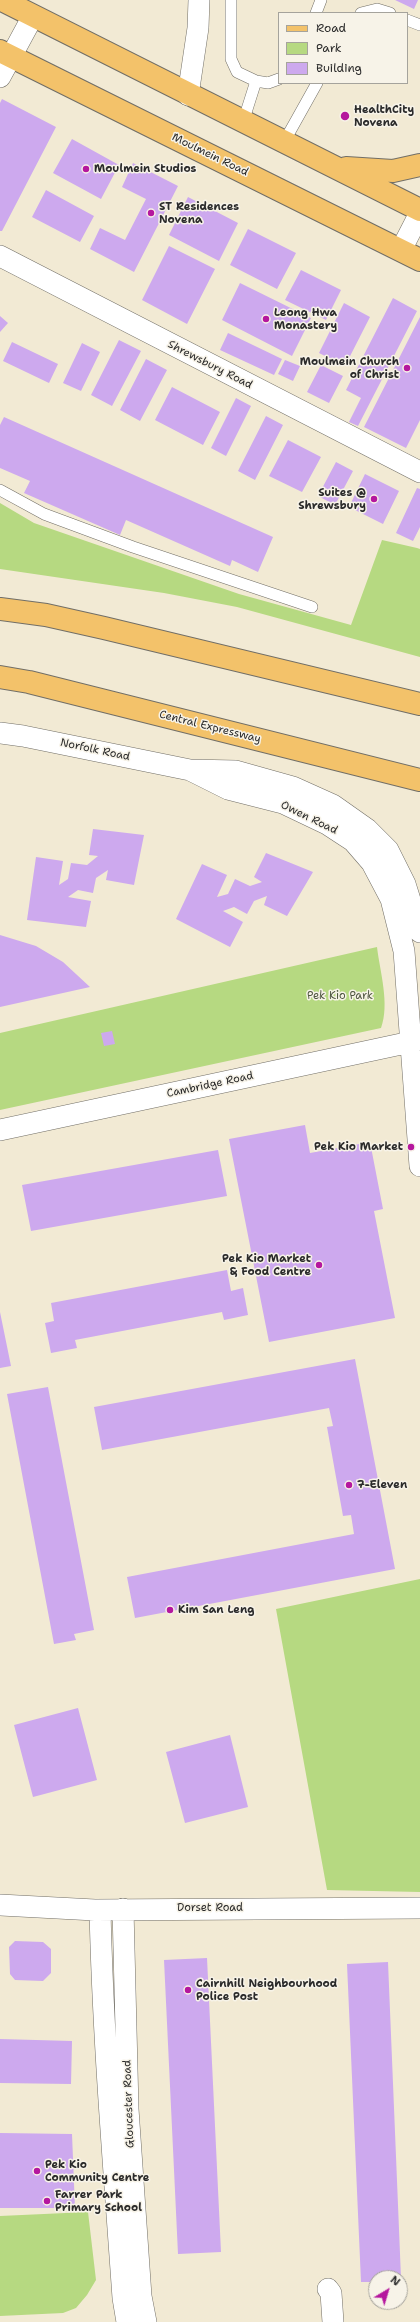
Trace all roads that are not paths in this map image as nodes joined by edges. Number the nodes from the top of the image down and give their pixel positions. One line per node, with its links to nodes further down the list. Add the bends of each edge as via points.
1 (2, 0): 8 (main road)
2 (199, 0): 16 (street, via 198,28)
3 (231, 0): 14 (lane, via 231,60 237,72)
4 (321, 0): 5 (lane)
5 (316, 12)
6 (365, 12): 7 (lane, via 377,9)
7 (387, 12)
8 (33, 16): 11 (street); 16 (main road)
9 (408, 20): 10 (lane)
10 (420, 25)
11 (5, 54): 12 (street); 23 (main road, Moulmein Road)
12 (0, 77)
13 (278, 79): 14 (lane, via 268,83)
14 (256, 81): 17 (lane)
15 (316, 84): 18 (lane)
16 (188, 95): 17 (main road)
17 (243, 122): 18 (main road)
18 (284, 142): 20 (main road)
19 (420, 165): 20 (main road, via 368,171)
20 (332, 166): 21 (main road)
21 (420, 210)
22 (420, 213): 23 (street)
23 (410, 255)
24 (0, 256): 25 (street, Shrewsbury Road)
25 (420, 472)
26 (0, 490): 27 (lane, via 51,517)
27 (312, 607)
28 (0, 609): 30 (main road, via 46,615 104,628)
29 (0, 677): 33 (main road, Central Expressway)
30 (420, 704)
31 (0, 733): 32 (street, Norfolk Road)
32 (190, 770): 34 (street, Owen Road, via 236,770 293,787 333,806 367,829 388,850 405,884); 35 (street, Owen Road, via 228,789 283,803 327,824 353,841 372,863 391,900 404,951)
33 (420, 780)
34 (420, 932)
35 (415, 1041): 36 (street, Cambridge Road); 37 (street, Owen Road)
36 (0, 1130)
37 (420, 1166)
38 (0, 1905): 41 (street, Dorset Road)
39 (420, 1908): 40 (street, Dorset Road)
40 (123, 1909): 41 (street, Dorset Road); 44 (street, Gloucester Road, via 128,2109 141,2296)
41 (100, 1910): 43 (street, Gloucester Road, via 109,2105 123,2298)
42 (328, 2289): 45 (street, via 331,2293)
43 (127, 2322)
44 (146, 2322)
45 (333, 2322)

